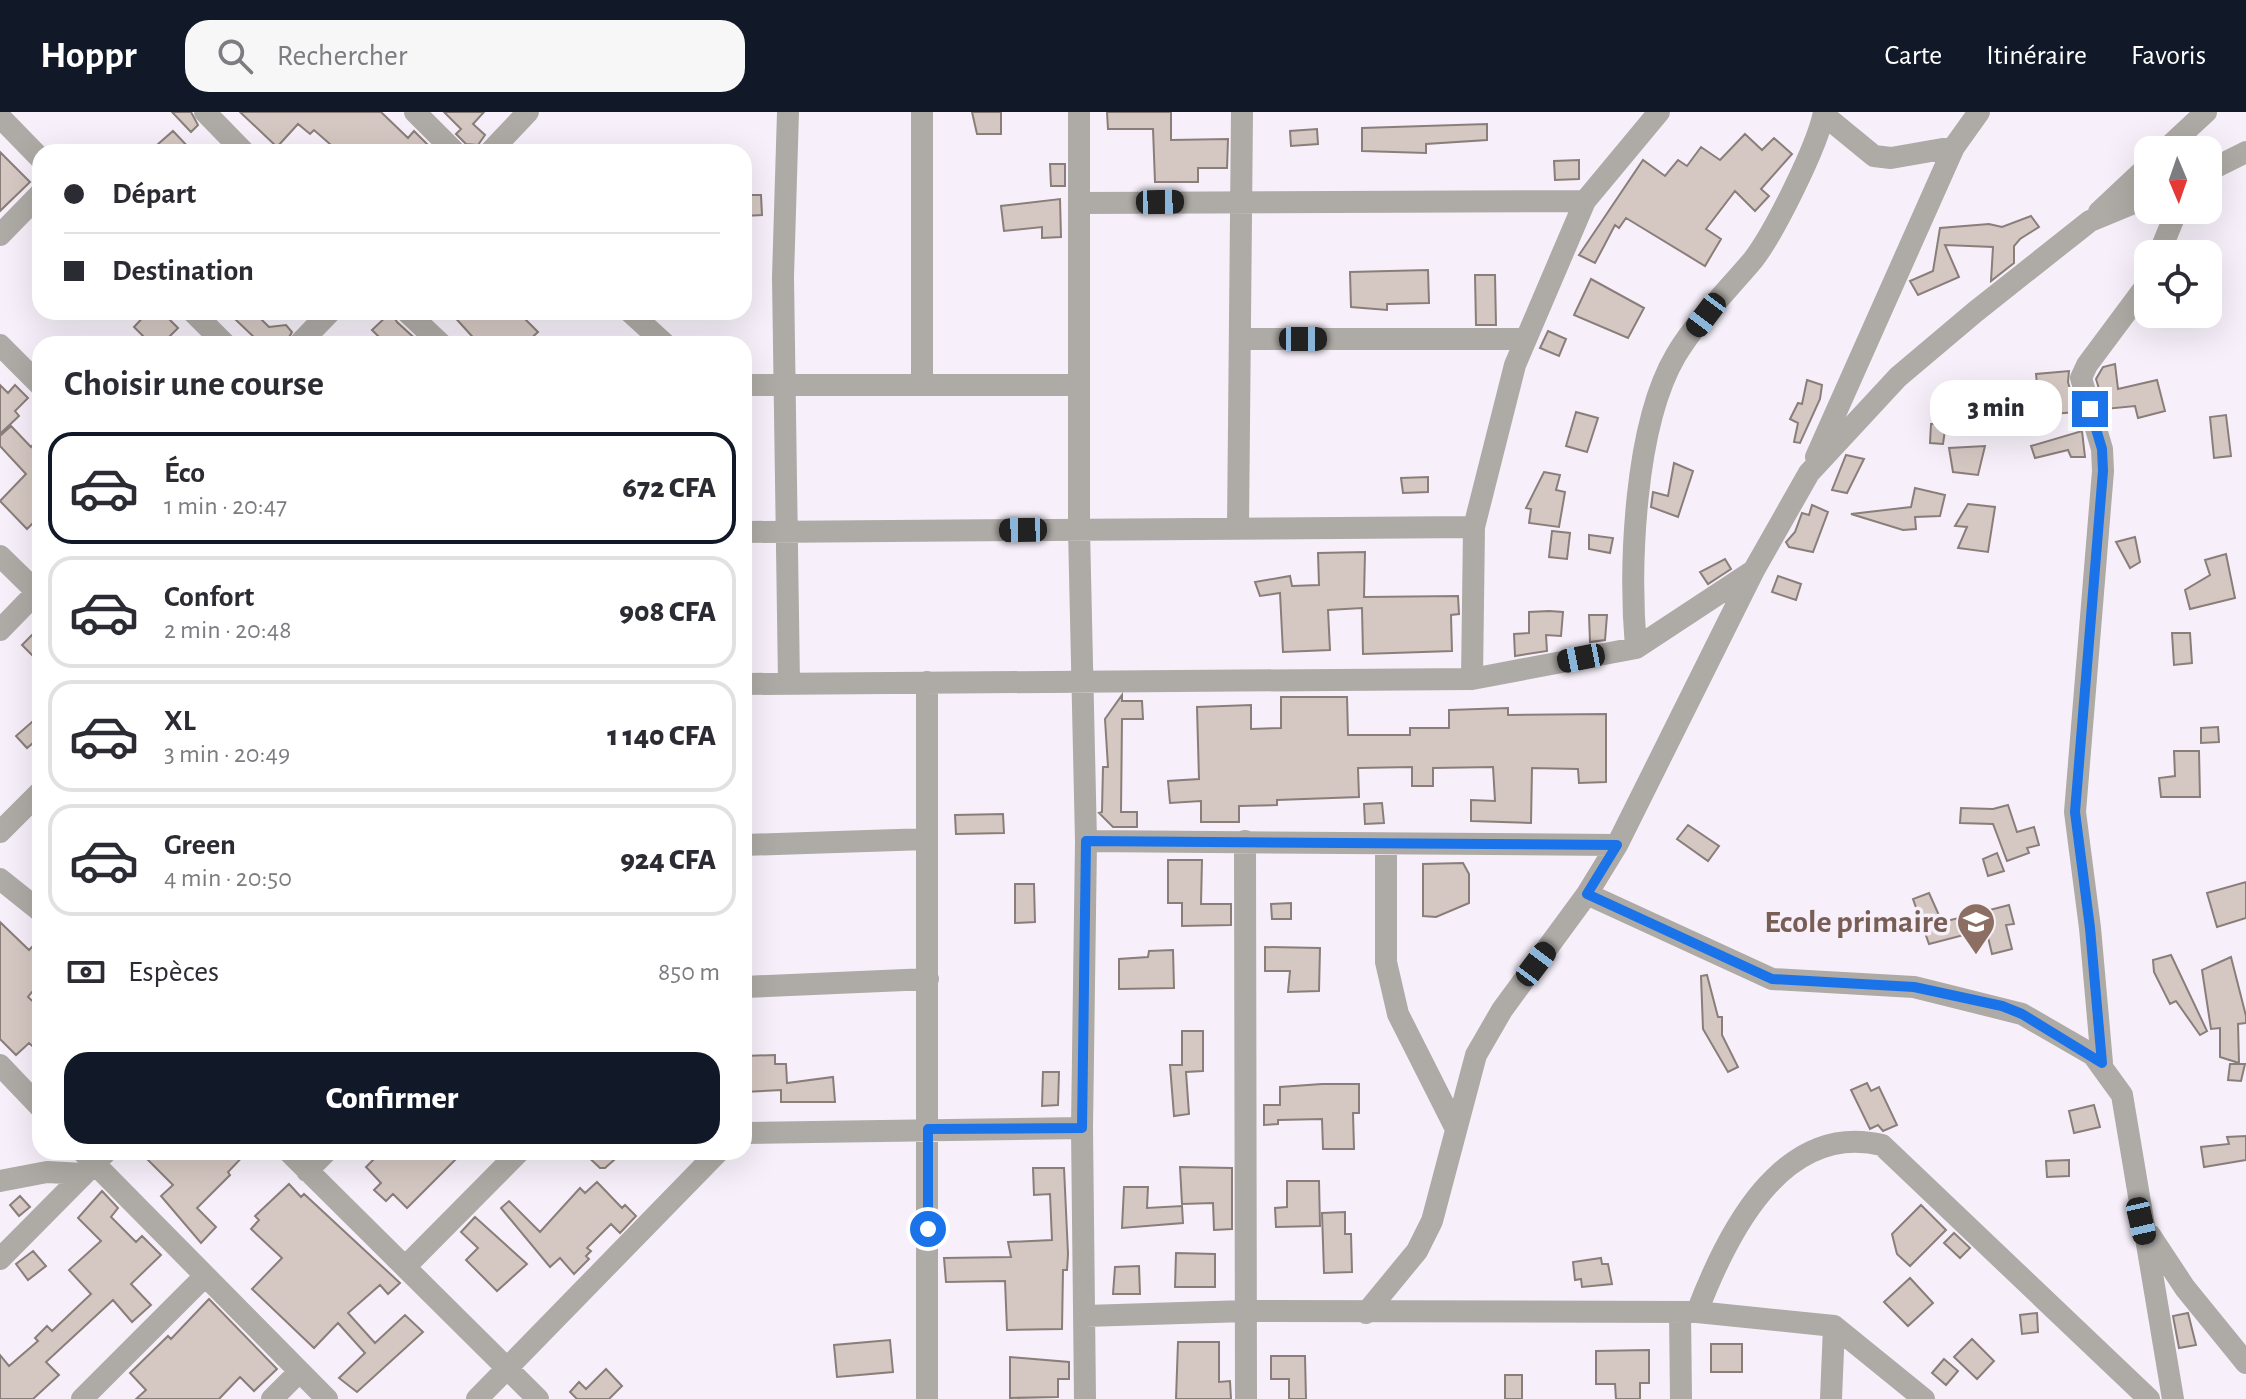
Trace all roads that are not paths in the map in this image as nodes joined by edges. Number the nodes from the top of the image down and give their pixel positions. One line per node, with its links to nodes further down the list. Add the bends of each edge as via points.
1 (205, 112): 14 (street)
2 (415, 112): 15 (street)
3 (528, 112): 16 (street)
4 (788, 112): 45 (street)
5 (922, 112): 43 (street)
6 (1079, 112): 25 (street)
7 (1242, 112): 22 (street)
8 (1659, 112): 23 (street)
9 (1979, 112): 17 (street)
10 (2206, 112): 13 (street)
11 (1824, 113): 17 (street, via 1874,156); 57 (street, via 1808,160 1755,258 1675,356 1653,415 1633,528)
12 (0, 117): 18 (street)
13 (2180, 136)
14 (236, 144)
15 (447, 144)
16 (498, 144)
17 (1954, 147): 46 (street)
18 (32, 150)
19 (2246, 152): 20 (street)
20 (2222, 164)
21 (2134, 179): 27 (street)
22 (1241, 201): 23 (street); 25 (street); 38 (street)
23 (1585, 201): 39 (street)
24 (32, 202): 28 (street)
25 (1080, 203): 44 (street)
26 (2134, 203): 27 (street)
27 (2090, 221): 46 (street, via 1898,377)
28 (0, 235)
29 (2134, 302): 76 (street, via 2081,378 2102,449 2103,471 2075,812)
30 (201, 320): 34 (street)
31 (322, 320): 35 (street)
32 (416, 320): 36 (street)
33 (639, 320): 37 (street)
34 (217, 336)
35 (307, 336)
36 (432, 336)
37 (656, 336)
38 (1240, 339): 39 (street); 48 (street)
39 (1524, 339): 47 (street)
40 (0, 345): 41 (street)
41 (32, 377)
42 (752, 385): 45 (street)
43 (922, 385): 44 (street); 45 (street)
44 (1079, 385): 49 (street)
45 (784, 386): 51 (street)
46 (1809, 473): 53 (street)
47 (1474, 527): 48 (street); 58 (street)
48 (1238, 528): 49 (street)
49 (1079, 529): 51 (street); 59 (street)
50 (752, 532): 51 (street)
51 (787, 532): 61 (street)
52 (0, 556): 54 (street)
53 (1754, 570): 57 (street); 70 (street)
54 (32, 586)
55 (32, 600): 56 (street)
56 (0, 630)
57 (1636, 648): 58 (street)
58 (1472, 679): 59 (street)
59 (1083, 680): 60 (street); 66 (street)
60 (927, 682): 61 (street); 65 (street)
61 (789, 683): 62 (street)
62 (752, 684)
63 (32, 800): 64 (street)
64 (0, 832)
65 (927, 839): 68 (street); 74 (street)
66 (1086, 841): 67 (street); 79 (street)
67 (1245, 841): 69 (street); 94 (street)
68 (752, 845)
69 (1386, 845): 70 (street); 81 (street, via 1386,962 1398,1014)
70 (1617, 845): 72 (street)
71 (0, 879): 73 (street)
72 (1587, 894): 76 (street, via 1772,979 1914,987 2002,1006); 81 (street, via 1502,1010 1476,1055)
73 (32, 905)
74 (928, 979): 75 (street); 80 (street)
75 (752, 987)
76 (2102, 1063): 90 (street, via 2122,1095)
77 (0, 1065): 78 (street)
78 (32, 1099)
79 (1082, 1128): 80 (street); 97 (street)
80 (928, 1129): 82 (street); 107 (street)
81 (1456, 1129): 96 (street, via 1425,1236)
82 (752, 1133)
83 (92, 1160): 89 (street); 91 (street); 93 (street)
84 (297, 1160): 88 (street)
85 (318, 1160): 88 (street)
86 (511, 1160): 92 (street)
87 (710, 1160): 100 (street)
88 (307, 1171): 92 (street)
89 (0, 1181)
90 (2141, 1221): 99 (street, via 2185,1288); 114 (street)
91 (0, 1259)
92 (406, 1266): 100 (street)
93 (205, 1276): 101 (street); 102 (street)
94 (1246, 1311): 96 (street); 97 (street); 109 (street)
95 (1689, 1312): 96 (street); 98 (street); 110 (street); 113 (street, via 1775,1174 1808,1153 1870,1142 1882,1145)
96 (1366, 1313)
97 (1085, 1316): 108 (street)
98 (1834, 1326): 111 (street); 112 (street)
99 (2246, 1363)
100 (506, 1370): 105 (street); 106 (street)
101 (299, 1372): 103 (street); 104 (street)
102 (82, 1399)
103 (272, 1399)
104 (327, 1399)
105 (477, 1399)
106 (538, 1399)
107 (927, 1399)
108 (1085, 1399)
109 (1246, 1399)
110 (1681, 1399)
111 (1831, 1399)
112 (1924, 1399)
113 (2149, 1399)
114 (2173, 1399)

